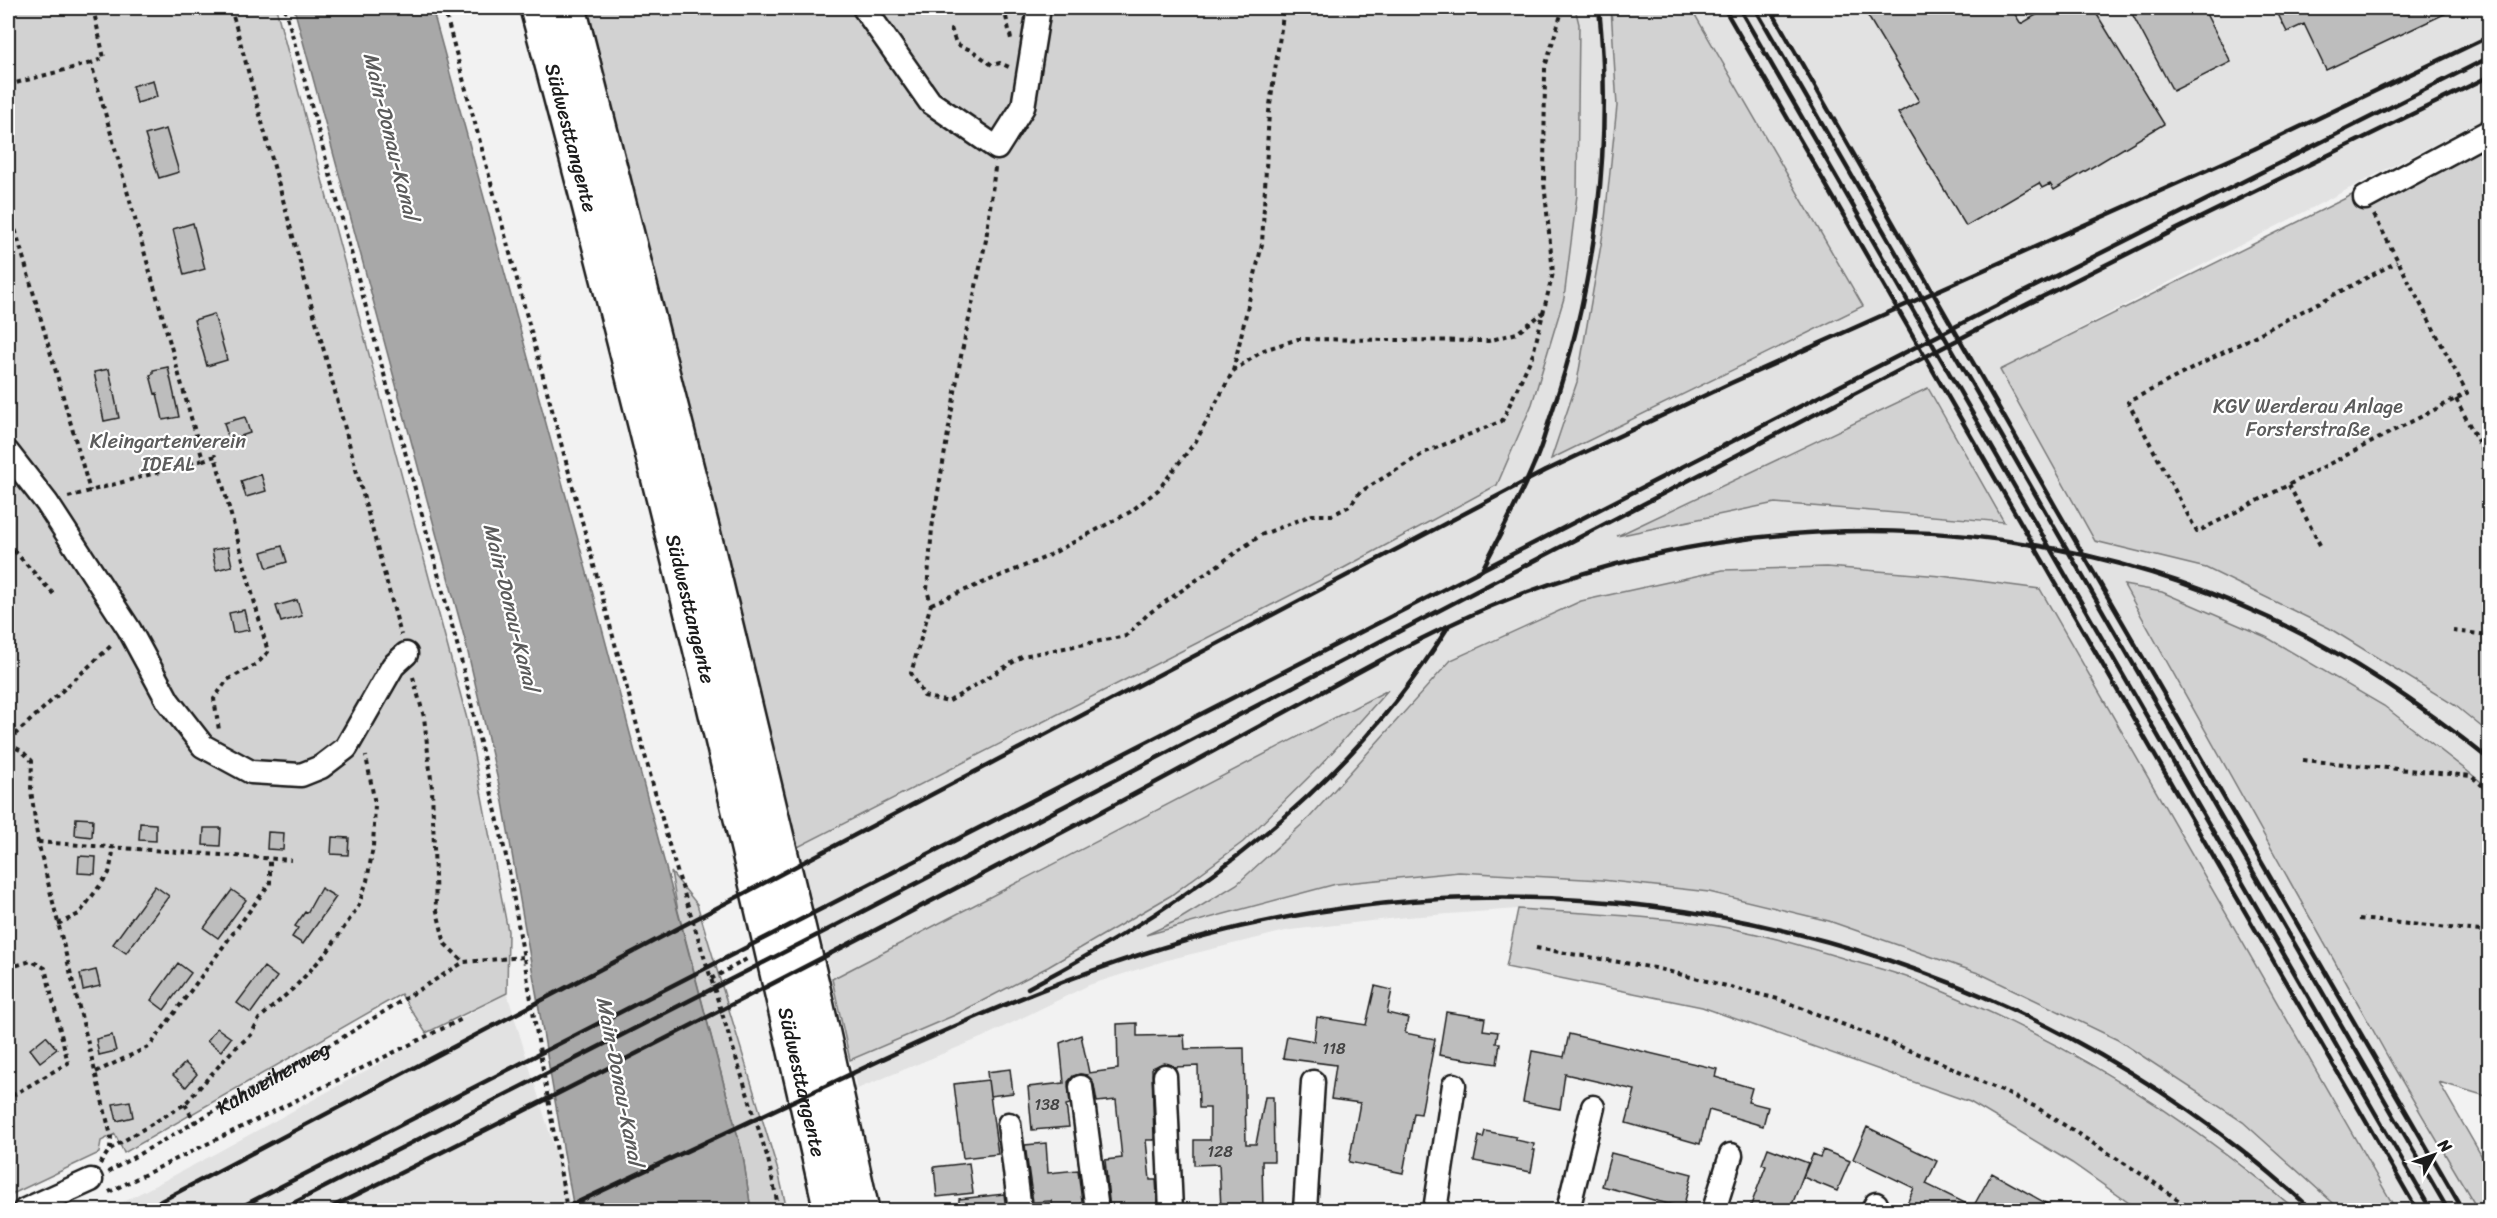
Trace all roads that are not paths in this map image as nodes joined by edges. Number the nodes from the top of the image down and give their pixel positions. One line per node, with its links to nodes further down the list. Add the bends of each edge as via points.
1 (537, 8): 18 (highway, Südwesttangente, via 679,560)
2 (569, 8): 19 (highway, Südwesttangente, via 670,394 812,984)
3 (864, 8): 4 (lane, via 930,102 997,148 1023,107)
4 (1039, 8)
5 (2490, 131): 6 (lane)
6 (2365, 198)
7 (8, 453): 8 (lane, via 48,503 129,629 168,701 203,746 251,772 301,775 321,767 346,748 393,666)
8 (406, 654)
9 (1165, 1076): 22 (lane)
10 (1313, 1082): 23 (lane)
11 (1454, 1085): 24 (lane)
12 (1081, 1087): 21 (lane)
13 (1593, 1107): 25 (lane)
14 (1009, 1124): 20 (lane)
15 (1731, 1155): 26 (lane)
16 (97, 1188): 17 (lane)
17 (25, 1210)
18 (831, 1210)
19 (862, 1210)
20 (1020, 1210)
21 (1097, 1210)
22 (1171, 1210)
23 (1305, 1210)
24 (1436, 1210)
25 (1568, 1210)
26 (1714, 1210)

